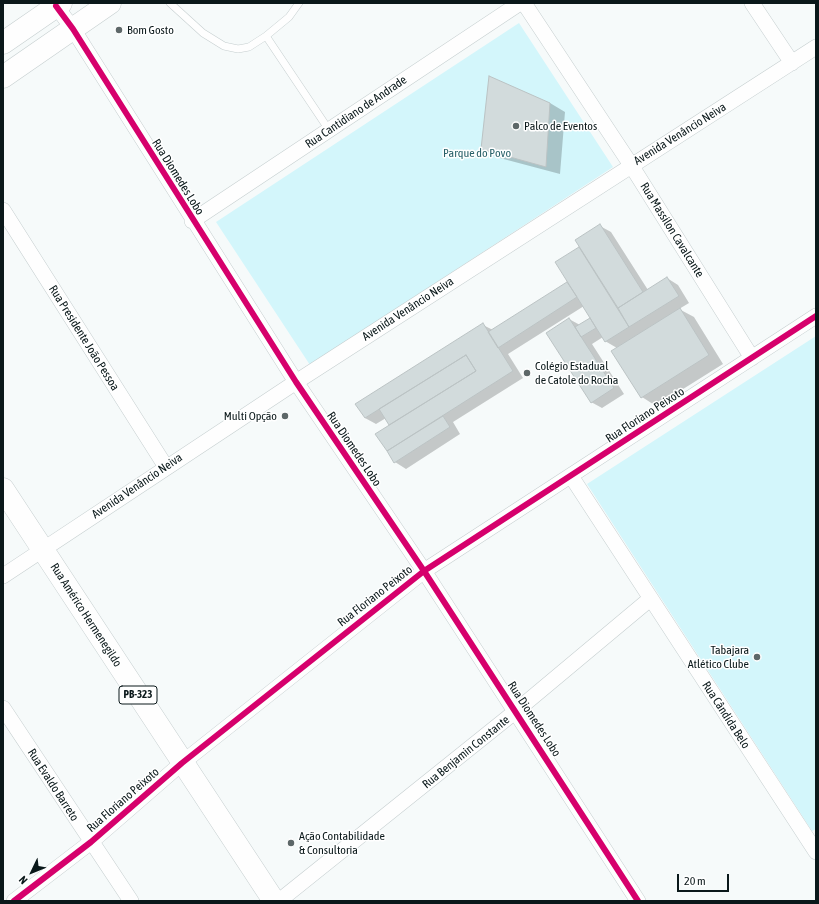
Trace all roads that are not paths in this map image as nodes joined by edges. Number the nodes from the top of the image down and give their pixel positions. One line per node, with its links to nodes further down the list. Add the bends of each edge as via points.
1 (110, 3): 8 (main road)
2 (170, 3): 9 (lane, via 203,33 224,46 249,48)
3 (299, 3): 9 (lane, via 289,17)
4 (520, 3): 14 (street, Rua Cantidiano de Andrade)
5 (524, 3): 15 (street, Rua Massilon Cavalcante)
6 (752, 3): 12 (street)
7 (58, 4): 8 (street, Rua Diomedes Lobo); 10 (main road)
8 (73, 29): 13 (main road); 17 (street, Rua Diomedes Lobo)
9 (266, 36): 14 (lane)
10 (3, 43)
11 (816, 47): 12 (street, Avenida Venâncio Neiva)
12 (792, 63): 15 (street, Avenida Venâncio Neiva)
13 (3, 77)
14 (329, 130): 17 (street, Rua Cantidiano de Andrade)
15 (631, 165): 19 (street, Rua Massilon Cavalcante); 20 (street, Avenida Venâncio Neiva)
16 (3, 210): 21 (street, Rua Presidente João Pessoa)
17 (192, 221): 20 (street, Rua Diomedes Lobo)
18 (816, 316): 19 (street, Rua Floriano Peixoto)
19 (752, 358): 22 (street, Rua Floriano Peixoto)
20 (296, 382): 21 (street, Avenida Venâncio Neiva); 25 (street, Rua Diomedes Lobo)
21 (166, 467): 24 (street, Avenida Venâncio Neiva)
22 (571, 476): 25 (street, Rua Floriano Peixoto); 27 (street, Rua Cândida Belo)
23 (3, 489): 24 (main road, Rua Américo Hermenegildo / PB-323)
24 (43, 549): 26 (street, Avenida Venâncio Neiva); 30 (main road, Rua Américo Hermenegildo / PB-323)
25 (424, 571): 29 (street, Rua Diomedes Lobo); 30 (street, Rua Floriano Peixoto)
26 (3, 576)
27 (650, 599): 29 (street, Rua Benjamin Constante); 32 (street, Rua Cândida Belo)
28 (3, 708): 31 (street, Rua Evaldo Barreto)
29 (516, 712): 36 (street, Rua Benjamin Constante); 37 (street, Rua Diomedes Lobo)
30 (182, 763): 31 (street, Rua Floriano Peixoto); 35 (main road, Rua Américo Hermenegildo / PB-323)
31 (91, 842): 33 (street, Rua Floriano Peixoto); 34 (street, Rua Evaldo Barreto)
32 (816, 852)
33 (14, 901)
34 (131, 901)
35 (274, 901)
36 (279, 901)
37 (638, 901)

